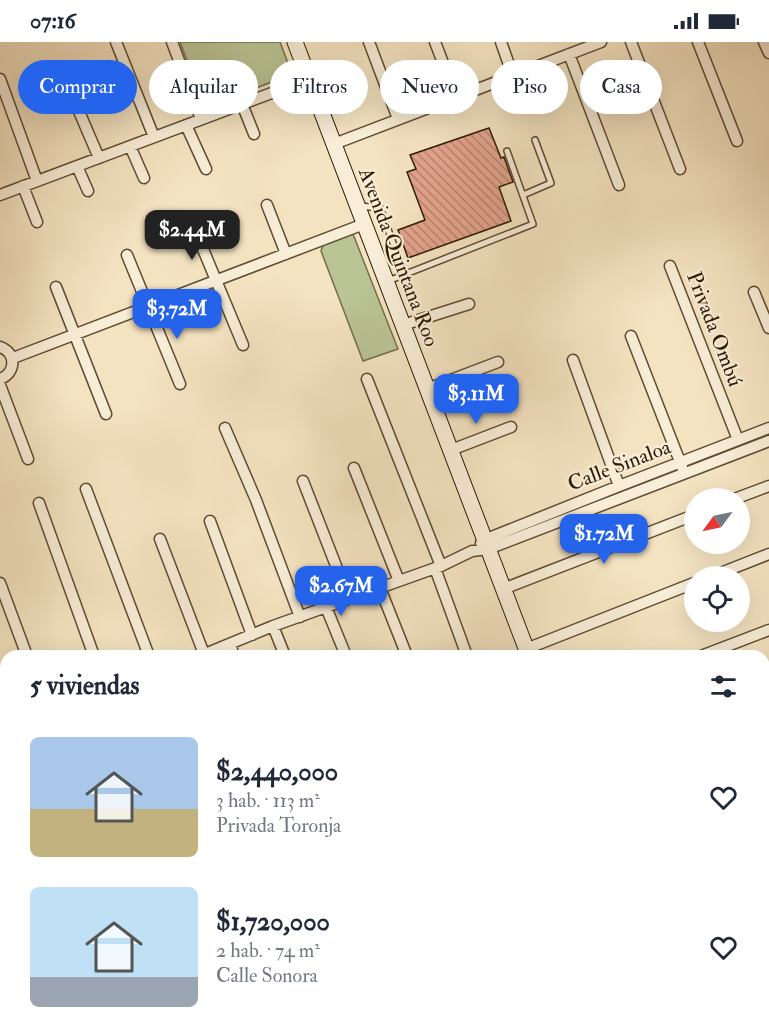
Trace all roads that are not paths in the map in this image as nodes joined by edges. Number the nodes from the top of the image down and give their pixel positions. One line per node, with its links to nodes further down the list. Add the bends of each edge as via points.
1 (116, 42): 27 (street)
2 (171, 42): 23 (street)
3 (295, 42): 13 (main road, Avenida Quintana Roo)
4 (369, 42): 24 (street)
5 (435, 42): 14 (street)
6 (501, 42): 15 (street)
7 (601, 42): 11 (street)
8 (631, 42): 36 (street)
9 (698, 42): 29 (street)
10 (764, 42): 12 (street)
11 (573, 49): 16 (street); 39 (street)
12 (769, 53)
13 (302, 60)
14 (442, 60)
15 (507, 60)
16 (549, 60)
17 (0, 79): 38 (street)
18 (80, 114): 33 (street)
19 (215, 114): 23 (street)
20 (247, 114): 26 (street)
21 (322, 114): 30 (main road, Avenida Quintana Roo)
22 (411, 114): 24 (street)
23 (201, 119): 25 (street)
24 (398, 119): 30 (street)
25 (186, 125): 27 (street); 35 (street)
26 (254, 134)
27 (154, 137): 31 (street)
28 (535, 140): 43 (lane, via 551,183)
29 (737, 141)
30 (334, 144): 45 (main road, Avenida Quintana Roo)
31 (130, 146): 33 (street); 37 (street)
32 (507, 151): 43 (lane)
33 (99, 158): 34 (street)
34 (77, 166): 38 (street); 41 (street)
35 (206, 169)
36 (680, 169)
37 (144, 178)
38 (37, 181): 40 (street)
39 (619, 185)
40 (23, 186): 42 (street); 46 (street)
41 (88, 191)
42 (0, 195)
43 (523, 195): 52 (lane, via 534,225)
44 (267, 205): 49 (street)
45 (357, 206): 47 (main road, Avenida Quintana Roo); 52 (lane, via 380,208)
46 (37, 222)
47 (364, 224): 49 (street); 54 (main road, Avenida Quintana Roo)
48 (195, 230): 53 (street)
49 (286, 254): 53 (street)
50 (127, 255): 58 (street)
51 (670, 266): 77 (street, Privada Ombú)
52 (405, 275): 54 (lane)
53 (216, 281): 58 (street); 63 (street)
54 (386, 282): 59 (main road, Avenida Quintana Roo)
55 (56, 287): 61 (street)
56 (754, 292): 60 (street)
57 (469, 304): 59 (street)
58 (148, 307): 61 (street); 70 (street)
59 (403, 325): 72 (main road, Avenida Quintana Roo)
60 (769, 328)
61 (75, 335): 65 (street); 73 (street)
62 (631, 336): 81 (street)
63 (243, 345)
64 (0, 347): 65 (street)
65 (13, 358): 68 (street, via 13,368)
66 (573, 360): 85 (street)
67 (498, 362): 72 (street)
68 (0, 379)
69 (367, 380): 96 (street)
70 (180, 384)
71 (0, 385): 80 (street)
72 (427, 389): 79 (main road, Avenida Quintana Roo)
73 (106, 414)
74 (511, 427): 79 (street)
75 (225, 428): 104 (street)
76 (769, 428): 77 (street, Calle Sinaloa)
77 (738, 440): 81 (street, Calle Sinaloa)
78 (769, 441): 83 (street, Calle Sinaloa)
79 (450, 450): 93 (main road, Avenida Quintana Roo)
80 (28, 459)
81 (680, 462): 83 (street); 85 (street, Calle Sinaloa)
82 (354, 468): 97 (street)
83 (684, 474): 93 (street, Calle Sinaloa)
84 (303, 481): 102 (street)
85 (619, 486): 93 (street, Calle Sinaloa)
86 (769, 486): 88 (street)
87 (86, 489): 111 (street)
88 (750, 493)
89 (39, 503): 110 (street)
90 (684, 518): 101 (street)
91 (210, 521): 107 (street)
92 (160, 539): 112 (street)
93 (486, 544): 96 (street); 101 (main road, Avenida Quintana Roo)
94 (769, 554): 95 (street)
95 (738, 566)
96 (438, 567): 97 (street); 118 (street)
97 (399, 581): 100 (street)
98 (0, 583): 109 (street)
99 (684, 587): 120 (street)
100 (380, 588): 102 (street); 117 (street)
101 (503, 589): 119 (main road, Avenida Quintana Roo)
102 (349, 599): 103 (street)
103 (326, 607): 104 (street); 116 (street)
104 (300, 617): 105 (street)
105 (273, 626): 107 (street); 115 (street)
106 (769, 630): 121 (street)
107 (252, 635): 108 (street)
108 (230, 644): 113 (street); 114 (street)
109 (25, 650)
110 (92, 650)
111 (146, 650)
112 (200, 650)
113 (215, 650)
114 (232, 650)
115 (283, 650)
116 (344, 650)
117 (405, 650)
118 (465, 650)
119 (526, 650)
120 (532, 650)
121 (717, 650)

